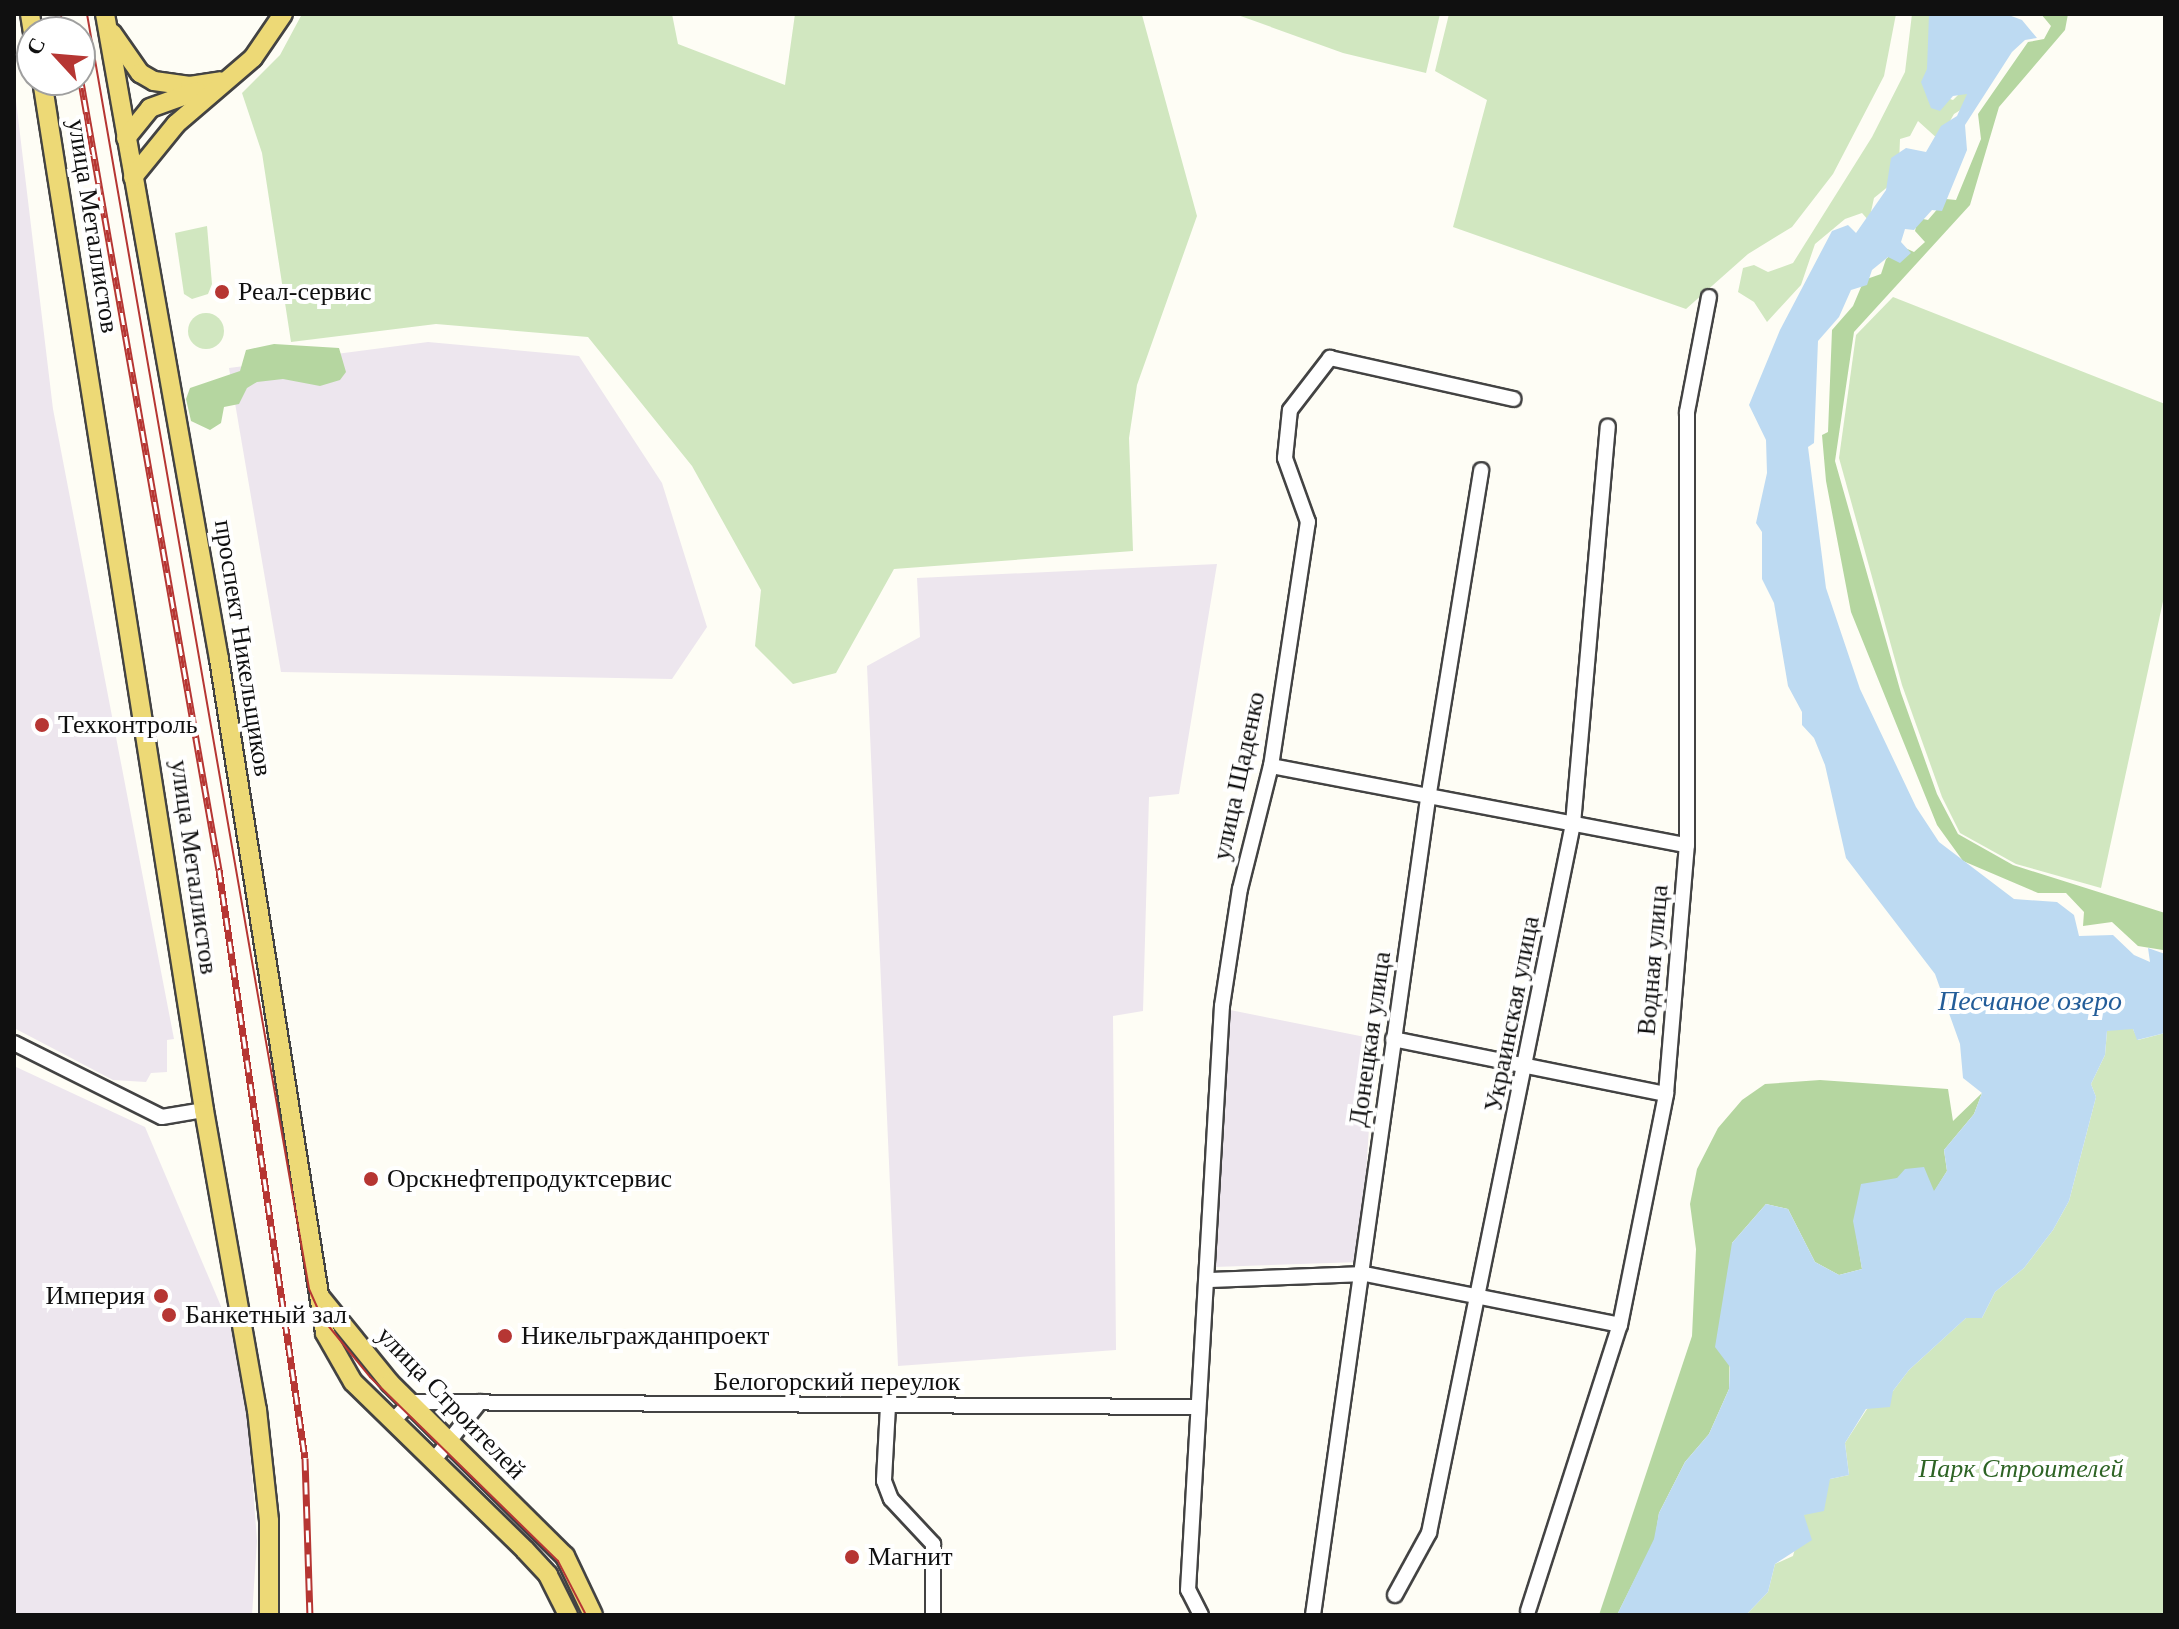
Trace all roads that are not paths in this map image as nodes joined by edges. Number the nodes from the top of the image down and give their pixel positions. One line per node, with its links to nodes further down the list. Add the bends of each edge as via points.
1 (283, 14): 3 (main road, via 270,37)
2 (106, 19): 3 (main road, via 140,73 154,81 190,86); 6 (main road, проспект Никельщиков, via 119,96)
3 (226, 79): 5 (main road); 6 (main road, via 150,108)
4 (45, 96): 20 (main road, улица Металлистов)
5 (176, 124): 6 (main road, via 159,131); 7 (main road)
6 (131, 130): 7 (main road, проспект Никельщиков)
7 (133, 177): 23 (main road, проспект Никельщиков, via 219,659)
8 (1709, 297): 15 (street, Водная улица, via 1687,412)
9 (1513, 399): 12 (street, улица Щаденко, via 1330,358 1290,410 1285,458 1308,522)
10 (1608, 427): 14 (street, Украинская улица)
11 (1481, 470): 13 (street, Донецкая улица)
12 (1271, 766): 13 (street); 22 (street, улица Щаденко, via 1240,889 1222,1006)
13 (1428, 799): 14 (street); 16 (street, Донецкая улица)
14 (1573, 824): 15 (street); 18 (street, Украинская улица)
15 (1687, 845): 19 (street, Водная улица)
16 (1393, 1039): 18 (street); 21 (street, Донецкая улица)
17 (14, 1043): 20 (street, via 162,1117)
18 (1527, 1066): 19 (street); 24 (street, Украинская улица)
19 (1666, 1094): 25 (street, Водная улица)
20 (204, 1110): 40 (main road, улица Металлистов, via 257,1410 269,1521)
21 (1365, 1274): 22 (street); 24 (street); 45 (street, Донецкая улица)
22 (1210, 1280): 31 (street, улица Щаденко)
23 (317, 1293): 26 (main road, улица Строителей); 27 (main road, улица Строителей, via 334,1354)
24 (1479, 1295): 25 (street); 38 (street, Украинская улица, via 1429,1533)
25 (1620, 1325): 39 (street, Водная улица)
26 (390, 1383): 27 (street); 28 (main road, улица Строителей)
27 (373, 1402): 32 (main road, улица Строителей)
28 (411, 1402): 29 (street, Белогорский переулок); 32 (street); 33 (main road, улица Строителей)
29 (480, 1402): 30 (street, Белогорский переулок); 33 (street)
30 (888, 1406): 31 (street, Белогорский переулок); 43 (street, via 884,1481 891,1499 933,1544)
31 (1195, 1407): 44 (street, улица Щаденко, via 1188,1590)
32 (393, 1421): 35 (main road, улица Строителей)
33 (451, 1442): 34 (main road, улица Строителей); 35 (street)
34 (467, 1458): 36 (main road, улица Строителей); 37 (street)
35 (434, 1460): 37 (main road, улица Строителей)
36 (483, 1473): 37 (street); 42 (main road, улица Строителей, via 565,1556)
37 (459, 1483): 41 (main road, улица Строителей, via 548,1575)
38 (1395, 1595)
39 (1528, 1611)
40 (269, 1615)
41 (568, 1615)
42 (593, 1615)
43 (933, 1615)
44 (1201, 1615)
45 (1313, 1615)

